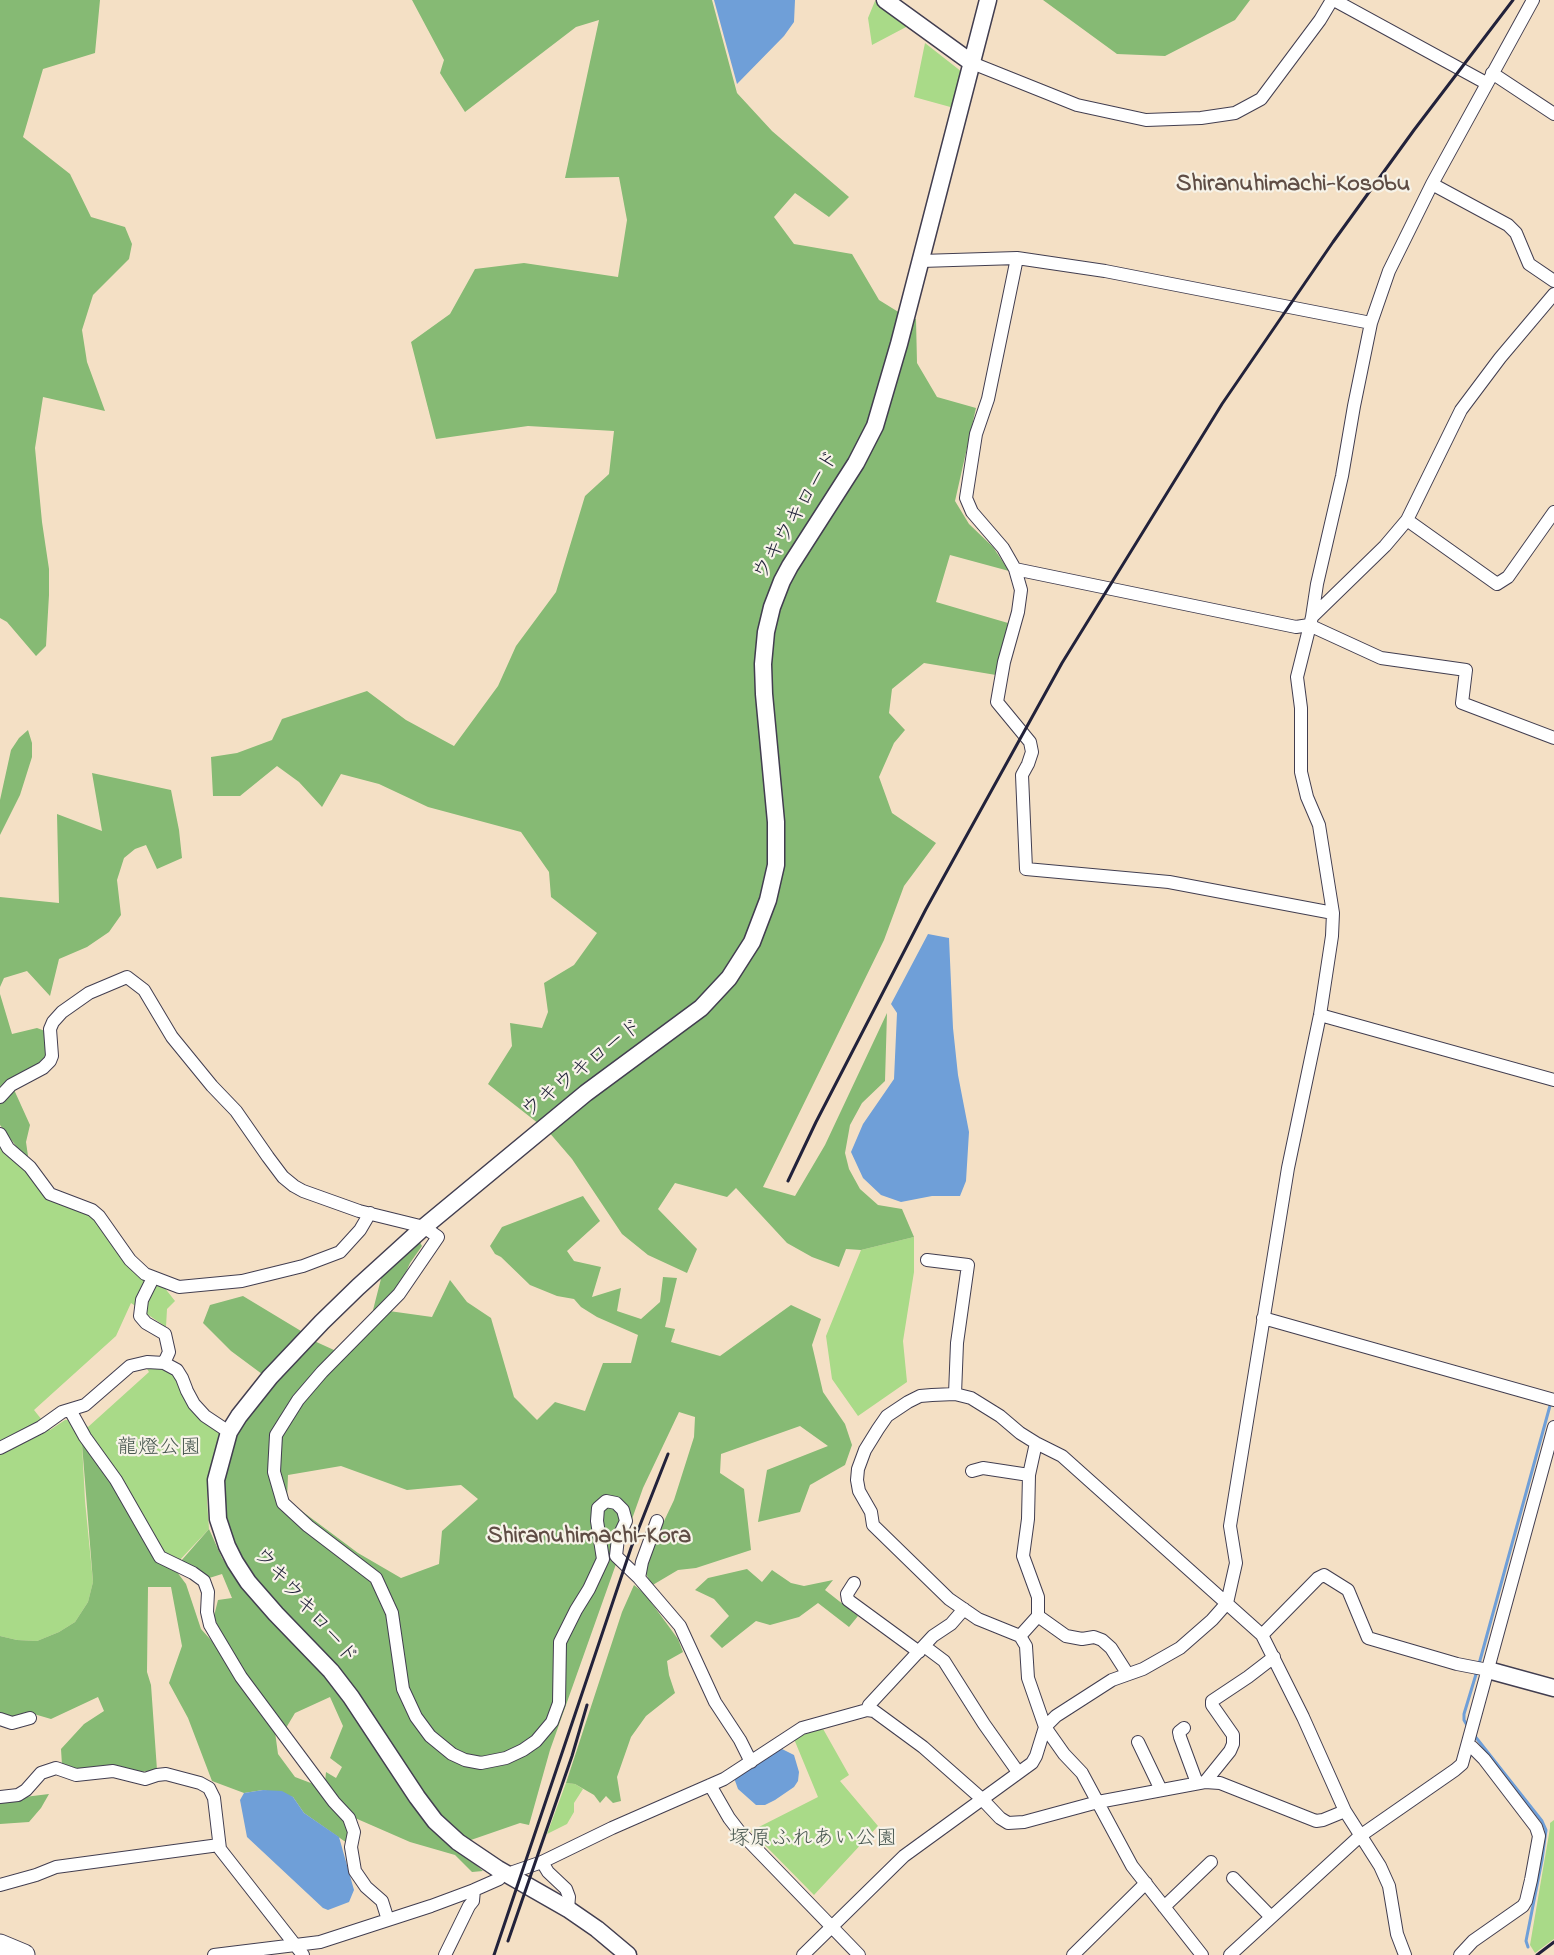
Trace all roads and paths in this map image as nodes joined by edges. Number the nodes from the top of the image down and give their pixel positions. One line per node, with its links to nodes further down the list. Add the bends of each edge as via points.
1 (885, 0): 5 (street)
2 (988, 0): 5 (street, ウキウキロード)
3 (1333, 0): 5 (street, via 1262,99 1235,113 1146,120 1077,105); 6 (street)
4 (1533, 0): 6 (street)
5 (972, 63): 10 (street, ウキウキロード)
6 (1489, 78): 7 (street); 8 (street)
7 (1554, 114)
8 (1432, 184): 11 (street, via 1508,225 1516,233 1529,264); 13 (street, via 1389,271)
9 (1017, 258): 10 (street); 13 (street, via 1105,271); 16 (street, via 988,399 976,434 966,498 972,512)
10 (921, 261): 25 (street, ウキウキロード, via 875,426 790,566 772,607 763,675 776,865 752,942 729,978 701,1008 586,1093)
11 (1554, 282)
12 (1554, 294): 15 (street, via 1461,411)
13 (1371, 323): 17 (street)
14 (1554, 512): 15 (street, via 1508,577 1497,584)
15 (1407, 520): 17 (street)
16 (1015, 568): 17 (street, via 1296,627); 19 (street, via 1021,590 997,702 1030,742 1032,752 1022,775 1026,869 1169,882)
17 (1310, 621): 18 (street, via 1381,658 1466,670 1462,703); 19 (street, via 1297,677 1301,772 1319,825)
18 (1554, 738)
19 (1333, 912): 20 (street)
20 (1320, 1015): 21 (street); 28 (street, via 1288,1168)
21 (1554, 1080)
22 (0, 1097): 24 (street, via 11,1085 51,1061 50,1029 58,1016 89,993 126,977 144,990 172,1037 236,1111 283,1177 303,1191)
23 (0, 1134): 27 (street, via 50,1194 92,1210 130,1260)
24 (370, 1213): 25 (street); 27 (street, via 340,1252 303,1266 242,1281 179,1287)
25 (424, 1227): 34 (street, ウキウキロード, via 358,1287 270,1377); 40 (street, via 438,1237 399,1294 322,1372 276,1435 274,1472 283,1503 376,1578 392,1613 403,1689 416,1717 430,1736 465,1760 481,1763 506,1758 536,1741 552,1722 559,1703 560,1642 603,1558 597,1521 598,1508 606,1502 616,1503 623,1510 626,1521 618,1538 616,1556)
26 (927, 1260): 30 (street, via 968,1265 957,1343)
27 (153, 1278): 29 (street, via 142,1300 140,1316 165,1334 169,1352)
28 (1263, 1318): 31 (street); 42 (street, via 1230,1526 1236,1563)
29 (164, 1363): 32 (street, via 130,1366 85,1405); 34 (street, via 177,1370 190,1398 205,1416)
30 (955, 1394): 35 (street, via 991,1410); 43 (street, via 920,1396 887,1416 866,1450 857,1480 858,1491 877,1530 936,1588)
31 (1550, 1399)
32 (70, 1410): 36 (street); 81 (street, via 160,1557 204,1581 210,1625 241,1677 349,1818 354,1832 351,1847 355,1871 382,1901)
33 (1554, 1427): 49 (street)
34 (230, 1432): 79 (street, ウキウキロード, via 216,1480 218,1519 226,1546 248,1581 331,1671 435,1821 498,1869)
35 (1036, 1443): 38 (street); 42 (street, via 1062,1456)
36 (0, 1448)
37 (972, 1471): 38 (street, via 982,1468)
38 (1029, 1475): 44 (street, via 1023,1556 1038,1597)
39 (657, 1521): 40 (street)
40 (639, 1578): 59 (street, via 680,1626 715,1702)
41 (854, 1583): 47 (street, via 848,1600)
42 (1227, 1603): 45 (street); 50 (street, via 1180,1648)
43 (964, 1609): 46 (street); 47 (street)
44 (1038, 1616): 46 (street); 50 (street, via 1066,1636 1102,1640)
45 (1262, 1635): 48 (street); 49 (street, via 1324,1575 1348,1590 1368,1638)
46 (1020, 1636): 55 (street, via 1026,1646 1028,1678)
47 (922, 1649): 52 (street); 60 (street, via 944,1661)
48 (1274, 1657): 61 (street, via 1212,1701 1233,1735 1233,1744); 67 (street)
49 (1482, 1668): 51 (street); 57 (street)
50 (1127, 1674): 55 (street, via 1076,1702)
51 (1554, 1688)
52 (867, 1710): 59 (street, via 802,1728); 65 (street, via 882,1716 923,1747)
53 (30, 1718): 54 (street, via 12,1723)
54 (0, 1719)
55 (1045, 1727): 60 (street, via 1032,1763); 66 (street, via 1077,1767)
56 (1184, 1728): 61 (street, via 1180,1737)
57 (1470, 1736): 68 (street, via 1459,1767); 95 (street, via 1475,1750 1539,1836 1523,1906 1473,1941)
58 (1138, 1742): 63 (street)
59 (751, 1762): 62 (street)
60 (1018, 1772): 65 (street)
61 (1201, 1782): 63 (street); 67 (street, via 1220,1783 1316,1821)
62 (710, 1785): 70 (street); 82 (street, via 729,1818 752,1845)
63 (1161, 1790): 66 (street)
64 (0, 1797): 69 (street, via 18,1795 42,1773 56,1768 76,1775 113,1771 145,1779 177,1776 209,1788 214,1797)
65 (982, 1799): 66 (street, via 1008,1823); 82 (street, via 904,1856)
66 (1098, 1802): 75 (street, via 1127,1858)
67 (1345, 1811): 68 (street)
68 (1360, 1836): 80 (street); 94 (street, via 1389,1886 1397,1934)
69 (219, 1845): 76 (street, via 56,1866); 84 (street)
70 (542, 1862): 72 (street); 79 (street, via 566,1889)
71 (1212, 1862): 78 (street)
72 (513, 1872)
73 (1233, 1878): 80 (street)
74 (499, 1879): 77 (street)
75 (1146, 1883): 78 (street); 91 (street)
76 (0, 1886)
77 (474, 1890): 81 (street); 87 (street, via 473,1901)
78 (1164, 1907): 92 (street)
79 (568, 1909): 88 (street, ウキウキロード)
80 (1271, 1917): 93 (street)
81 (388, 1920): 84 (street)
82 (832, 1927): 89 (street); 90 (street)
83 (0, 1945): 85 (highway)
84 (298, 1950): 86 (street)
85 (24, 1955)
86 (214, 1955)
87 (445, 1955)
88 (628, 1955)
89 (803, 1955)
90 (859, 1955)
91 (1073, 1955)
92 (1202, 1955)
93 (1230, 1955)
94 (1405, 1955)
95 (1460, 1955)

